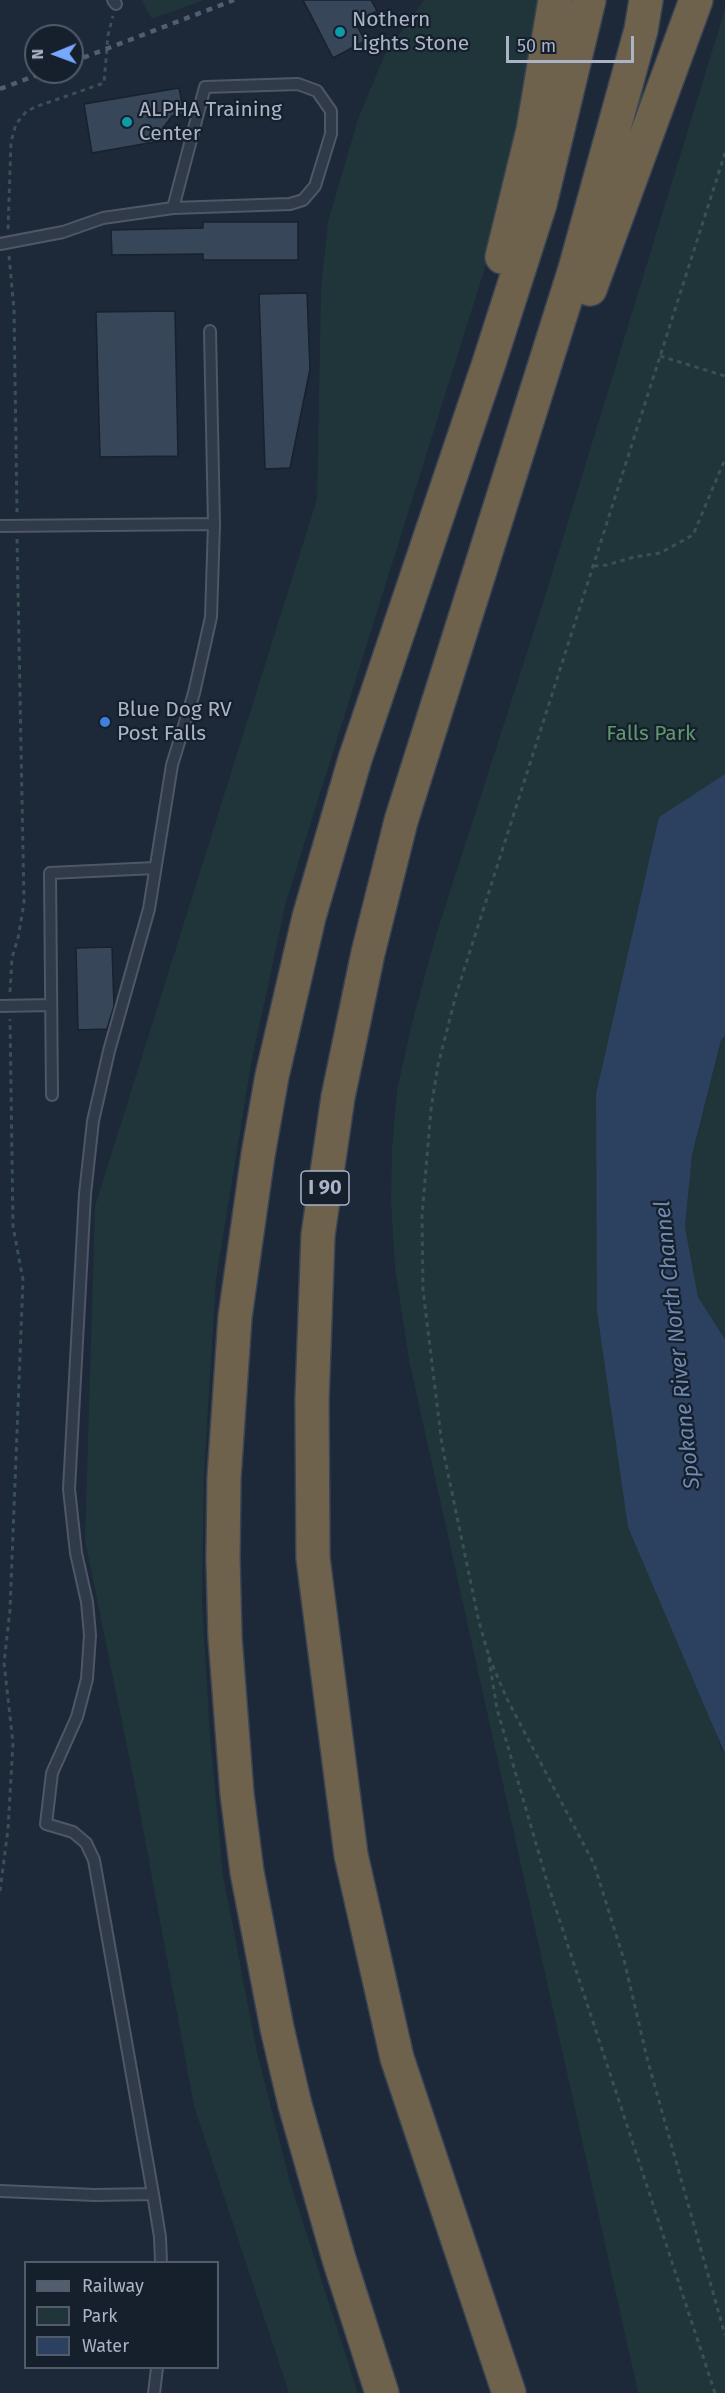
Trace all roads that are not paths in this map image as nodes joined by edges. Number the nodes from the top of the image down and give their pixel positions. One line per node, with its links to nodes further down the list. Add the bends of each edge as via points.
1 (555, 0): 11 (highway, via 533,130 493,291)
2 (590, 0): 11 (highway, via 540,204)
3 (646, 0): 10 (highway, I 90, via 575,269)
4 (696, 0): 10 (highway, via 539,425)
5 (173, 208): 5 (lane, via 303,201 315,186 331,134 331,111 317,91 298,84 205,87); 6 (lane, via 103,218 63,232)
6 (4, 243)
7 (210, 331): 8 (lane)
8 (214, 524): 9 (lane); 12 (lane, via 211,617 172,765)
9 (0, 526)
10 (485, 553): 22 (highway, I 90, via 400,821 338,1097 318,1235 312,1400 313,1558 351,1855 397,2058)
11 (355, 759): 21 (highway, via 309,917 258,1155 235,1317 224,1478 223,1569 237,1794 247,1872 277,2028 339,2259)
12 (155, 868): 13 (lane, via 50,873); 17 (lane, via 149,909 109,1051 92,1131 69,1489 76,1553 87,1602 88,1668 77,1717 52,1773 46,1824 74,1832 86,1843 94,1860)
13 (51, 1005): 14 (lane); 15 (lane)
14 (5, 1006)
15 (52, 1095)
16 (0, 2191): 17 (lane)
17 (153, 2194): 18 (lane)
18 (161, 2261)
19 (157, 2369): 20 (lane)
20 (154, 2393)
21 (382, 2393)
22 (509, 2393)

